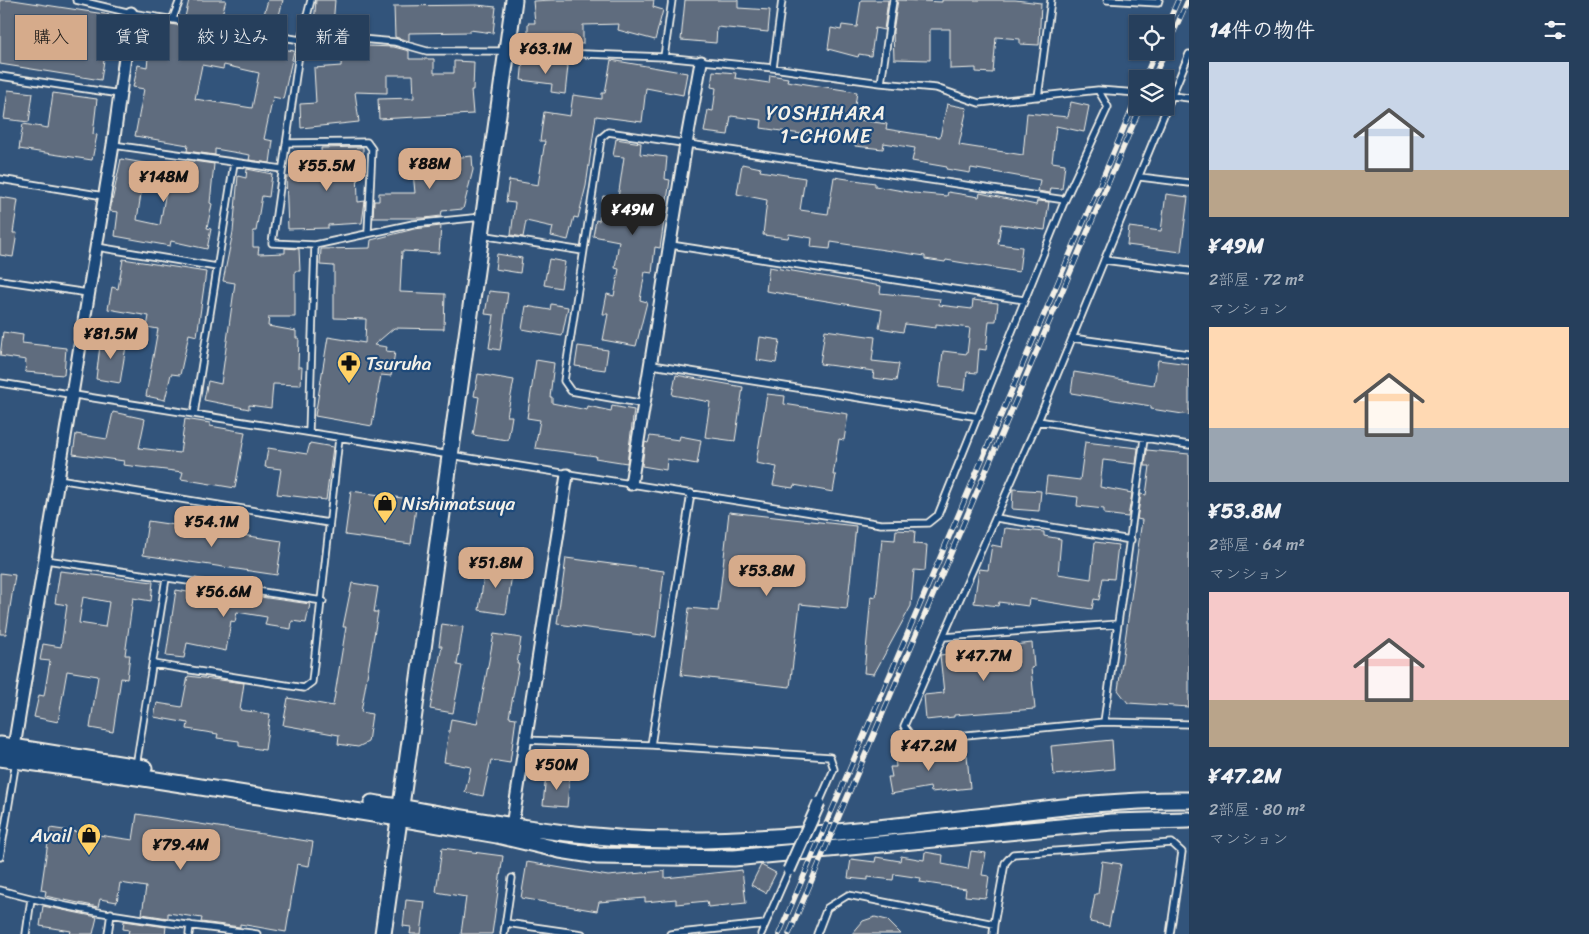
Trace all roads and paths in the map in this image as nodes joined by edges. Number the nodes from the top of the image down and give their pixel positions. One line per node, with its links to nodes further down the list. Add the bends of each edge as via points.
1 (76, 0): 11 (lane)
2 (180, 0): 13 (lane)
3 (311, 0): 12 (lane)
4 (514, 0): 16 (street)
5 (672, 0): 18 (lane)
6 (782, 0): 21 (lane)
7 (893, 0): 23 (lane)
8 (1051, 0): 29 (lane)
9 (1107, 0): 10 (lane, via 1158,3)
10 (1160, 0)
11 (131, 13): 13 (lane); 27 (street)
12 (307, 15)
13 (173, 18): 14 (lane)
14 (297, 39)
15 (369, 40): 16 (lane, via 395,42 427,51)
16 (507, 51): 18 (lane); 42 (street)
17 (1189, 54): 24 (lane)
18 (664, 57): 20 (lane)
19 (298, 60): 32 (lane)
20 (701, 62): 21 (lane); 33 (street)
21 (773, 68): 23 (lane)
22 (0, 76): 27 (lane)
23 (881, 84): 29 (lane, via 936,88 979,102)
24 (1174, 84)
25 (1098, 90): 26 (lane); 29 (lane); 41 (lane, via 1108,107)
26 (1129, 92)
27 (120, 94): 34 (street)
28 (1174, 97): 30 (lane)
29 (1038, 98)
30 (1189, 98)
31 (1161, 115): 37 (lane)
32 (287, 143): 36 (lane); 43 (lane, via 367,142 372,149)
33 (686, 144): 41 (lane); 46 (street); 48 (lane, via 608,132 601,138)
34 (113, 145): 35 (lane); 40 (street)
35 (234, 163): 36 (lane); 50 (lane)
36 (282, 169): 45 (lane, via 272,243)
37 (1140, 177): 39 (lane); 49 (lane)
38 (0, 179): 40 (lane)
39 (1189, 183)
40 (104, 196): 47 (street)
41 (1065, 200): 54 (lane)
42 (484, 217): 43 (lane); 44 (street)
43 (368, 232): 45 (lane)
44 (481, 234): 48 (lane); 68 (street)
45 (315, 245): 64 (lane)
46 (671, 246): 54 (lane); 57 (street)
47 (97, 247): 50 (lane); 53 (street)
48 (583, 251): 60 (lane, via 564,380 571,391)
49 (1104, 260): 51 (lane); 55 (lane)
50 (217, 267): 61 (lane)
51 (1189, 271)
52 (0, 280): 53 (lane)
53 (88, 293): 59 (street)
54 (1024, 300): 62 (lane)
55 (1072, 338): 56 (lane); 63 (lane)
56 (1189, 354)
57 (652, 365): 60 (street); 62 (lane)
58 (0, 383): 59 (lane)
59 (71, 394): 61 (lane); 70 (street)
60 (645, 404): 71 (street)
61 (194, 414): 64 (lane)
62 (979, 417): 72 (lane, via 938,515 928,523 881,524)
63 (1038, 421): 66 (lane); 73 (lane)
64 (309, 432): 65 (lane)
65 (339, 438): 68 (lane); 74 (lane)
66 (1144, 439): 67 (lane); 75 (lane)
67 (1189, 446)
68 (448, 456): 69 (lane); 91 (street)
69 (567, 475): 71 (lane); 84 (street)
70 (58, 479): 74 (lane); 76 (street)
71 (631, 484): 72 (lane)
72 (691, 494): 85 (lane)
73 (996, 518): 75 (lane); 80 (lane)
74 (329, 523): 78 (lane)
75 (1131, 540): 79 (lane)
76 (46, 560): 77 (lane); 86 (street)
77 (166, 578): 78 (lane); 81 (lane)
78 (323, 601): 81 (lane, via 312,682 304,688)
79 (1118, 624): 80 (lane); 82 (lane)
80 (944, 637): 82 (lane, via 904,726 914,740)
81 (153, 664): 88 (lane)
82 (1104, 722): 83 (lane)
83 (1189, 724)
84 (524, 740): 85 (lane); 93 (street)
85 (651, 744): 90 (lane, via 830,757 834,769)
86 (10, 751): 87 (street); 88 (street); 91 (street, via 136,777); 94 (lane)
87 (0, 758)
88 (136, 766): 91 (street)
89 (1189, 800): 93 (street, via 1131,801 787,836 685,840 607,838)
90 (819, 803): 95 (street, bridge)
91 (399, 813): 92 (street, via 560,850 598,856 675,859 734,858 1112,822); 93 (street); 108 (street)
92 (1189, 820)
93 (512, 826)
94 (0, 857)
95 (789, 870): 101 (lane)
96 (512, 878): 100 (lane)
97 (0, 890): 98 (lane)
98 (31, 899): 99 (lane); 104 (lane)
99 (112, 913): 103 (lane); 105 (lane)
100 (506, 923): 109 (lane); 110 (lane)
101 (765, 924): 111 (lane); 112 (lane)
102 (994, 924): 113 (lane, via 848,895 827,908); 114 (lane); 115 (lane, via 1004,863 1013,854 1172,844 1182,852)
103 (190, 925): 106 (lane); 107 (lane)
104 (26, 934)
105 (108, 934)
106 (189, 934)
107 (257, 934)
108 (383, 934)
109 (504, 934)
110 (582, 934)
111 (670, 934)
112 (761, 934)
113 (817, 934)
114 (993, 934)
115 (1170, 934)

